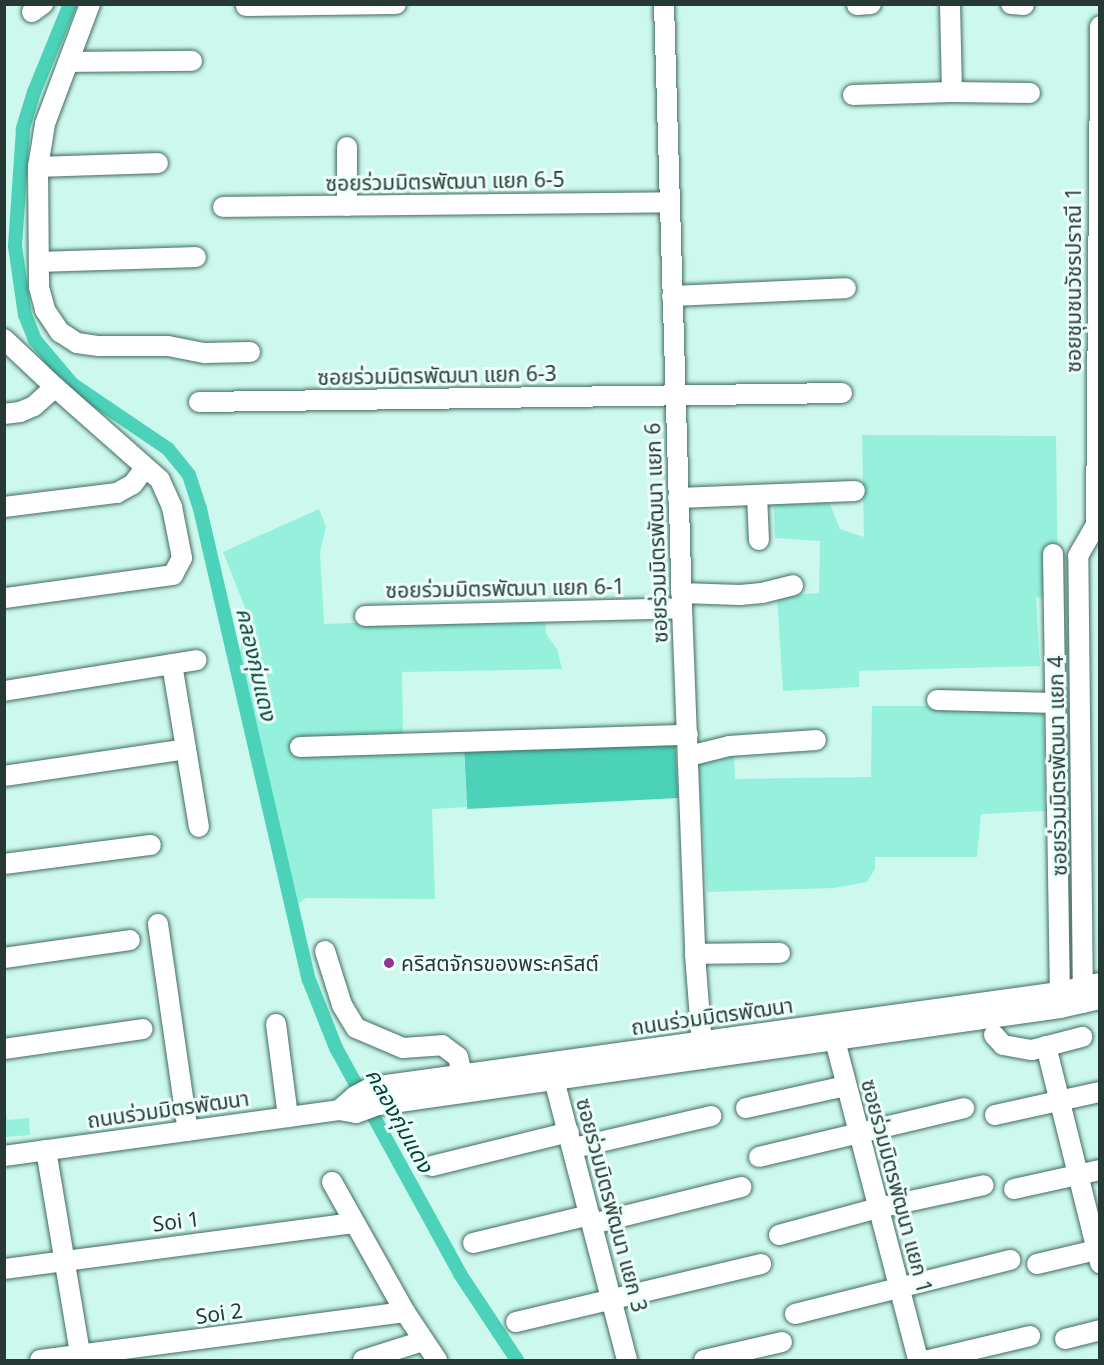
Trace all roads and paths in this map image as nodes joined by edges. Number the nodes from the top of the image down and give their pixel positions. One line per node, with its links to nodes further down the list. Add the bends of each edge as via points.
1 (90, 4): 12 (street)
2 (396, 4): 9 (street)
3 (664, 4): 20 (street, ซอยร่วมมิตรพัฒนา แยก 6)
4 (871, 4): 7 (street)
5 (950, 4): 13 (street)
6 (1011, 4): 8 (street)
7 (857, 5)
8 (1024, 5)
9 (246, 6)
10 (1100, 26): 17 (street, ซอยชุมชนวัชรปราณี 1)
11 (192, 61): 12 (street)
12 (69, 62): 19 (street, via 45,124)
13 (952, 92): 14 (street); 15 (street)
14 (1030, 93)
15 (853, 95)
16 (347, 147): 21 (street)
17 (1099, 150): 39 (street, ซอยชุมชนวัชรปราณี 1)
18 (158, 163): 19 (street)
19 (38, 167): 24 (street)
20 (668, 202): 21 (street, ซอยร่วมมิตรพัฒนา แยก 6-5); 26 (street, ซอยร่วมมิตรพัฒนา แยก 6)
21 (347, 206): 22 (street, ซอยร่วมมิตรพัฒนา แยก 6-5)
22 (223, 207)
23 (196, 256): 24 (street)
24 (39, 262): 28 (street, via 39,287 45,310 60,332 78,343 168,346 205,353)
25 (846, 288): 26 (street)
26 (672, 296): 31 (street, ซอยร่วมมิตรพัฒนา แยก 6)
27 (4, 339): 29 (street)
28 (250, 352)
29 (55, 387): 33 (street, via 34,406); 34 (street)
30 (842, 393): 31 (street, ซอยร่วมมิตรพัฒนา แยก 6-3)
31 (675, 395): 32 (street, ซอยร่วมมิตรพัฒนา แยก 6-3); 37 (street, ซอยร่วมมิตรพัฒนา แยก 6)
32 (199, 402)
33 (4, 414)
34 (146, 468): 38 (street, via 133,484 117,493); 43 (street, via 160,480 172,507 182,558 173,575)
35 (855, 491): 36 (street)
36 (757, 495): 37 (street); 40 (street)
37 (678, 498): 44 (street, ซอยร่วมมิตรพัฒนา แยก 6)
38 (4, 507)
39 (1096, 535): 66 (street, ซอยร่วมมิตรพัฒนา แยก 4, via 1081,547 1078,556)
40 (759, 540)
41 (1053, 554): 50 (street)
42 (793, 585): 44 (street, ซอยร่วมมิตรพัฒนา แยก 6-1, via 762,593)
43 (4, 598)
44 (682, 601): 45 (street, ซอยร่วมมิตรพัฒนา แยก 6-1); 51 (street, ซอยร่วมมิตรพัฒนา แยก 6)
45 (365, 616)
46 (197, 660): 47 (street)
47 (172, 664): 48 (street); 54 (street)
48 (4, 691)
49 (937, 700): 50 (street)
50 (1055, 703): 67 (street)
51 (688, 735): 53 (street); 55 (street, ซอยร่วมมิตรพัฒนา แยก 6)
52 (816, 741): 55 (street, via 729,746)
53 (300, 747)
54 (186, 749): 56 (street); 57 (street)
55 (689, 756): 64 (street, ซอยร่วมมิตรพัฒนา แยก 6)
56 (4, 776)
57 (199, 827)
58 (151, 845): 59 (street)
59 (4, 864)
60 (158, 924): 87 (street)
61 (130, 940): 65 (street)
62 (325, 951): 77 (street, via 342,1005 356,1028 403,1047 442,1045 458,1057)
63 (780, 953): 64 (street)
64 (695, 954): 75 (street, ซอยร่วมมิตรพัฒนา แยก 6)
65 (4, 958)
66 (1091, 993): 67 (street, ถนนร่วมมิตรพัฒนา)
67 (1060, 1000): 70 (street, ถนนร่วมมิตรพัฒนา)
68 (276, 1024): 86 (street)
69 (143, 1029): 74 (street)
70 (833, 1032): 75 (street, ถนนร่วมมิตรพัฒนา); 78 (street, ซอยร่วมมิตรพัฒนา แยก 1)
71 (994, 1035): 73 (street, via 1003,1046 1032,1050)
72 (1082, 1037): 73 (street)
73 (1046, 1046): 81 (street)
74 (4, 1049)
75 (702, 1050): 76 (street, ถนนร่วมมิตรพัฒนา)
76 (552, 1071): 77 (street, ถนนร่วมมิตรพัฒนา); 80 (street, ถนนร่วมมิตรพัฒนา); 89 (street, ซอยร่วมมิตรพัฒนา แยก 3)
77 (462, 1075): 80 (street, ถนนร่วมมิตรพัฒนา)
78 (846, 1086): 82 (street); 88 (street, ซอยร่วมมิตรพัฒนา แยก 1)
79 (1100, 1092): 81 (street)
80 (366, 1100): 86 (street, ถนนร่วมมิตรพัฒนา, via 339,1110)
81 (1060, 1101): 84 (street); 95 (street)
82 (746, 1108)
83 (964, 1108): 88 (street)
84 (995, 1115)
85 (711, 1116): 89 (street)
86 (288, 1117): 87 (street, ถนนร่วมมิตรพัฒนา)
87 (188, 1131): 90 (street, ถนนร่วมมิตรพัฒนา)
88 (859, 1134): 92 (street); 100 (street, ซอยร่วมมิตรพัฒนา แยก 1)
89 (571, 1140): 93 (street); 101 (street, ซอยร่วมมิตรพัฒนา แยก 3)
90 (46, 1150): 91 (street, ถนนร่วมมิตรพัฒนา); 106 (street)
91 (4, 1156)
92 (759, 1157)
93 (432, 1166)
94 (1100, 1170): 95 (street)
95 (1077, 1175): 99 (street); 105 (street)
96 (332, 1182): 102 (street)
97 (984, 1185): 100 (street)
98 (741, 1187): 101 (street)
99 (1014, 1189)
100 (878, 1208): 103 (street); 111 (street, ซอยร่วมมิตรพัฒนา แยก 1)
101 (591, 1220): 104 (street); 112 (street, ซอยร่วมมิตรพัฒนา แยก 3)
102 (353, 1223): 106 (street, Soi 1); 113 (street)
103 (780, 1234)
104 (473, 1243)
105 (1098, 1254): 109 (street)
106 (64, 1260): 110 (street, Soi 1); 121 (street)
107 (1010, 1260): 111 (street)
108 (761, 1264): 112 (street)
109 (1037, 1264)
110 (4, 1269)
111 (899, 1288): 114 (street); 127 (street, ซอยร่วมมิตรพัฒนา แยก 1)
112 (612, 1300): 115 (street); 125 (street, ซอยร่วมมิตรพัฒนา แยก 3)
113 (405, 1312): 119 (street); 121 (street, Soi 2)
114 (795, 1314)
115 (516, 1322)
116 (1100, 1330): 118 (street)
117 (1030, 1336): 128 (street)
118 (1065, 1339)
119 (423, 1341): 123 (street); 124 (street)
120 (782, 1342): 126 (street)
121 (80, 1358): 122 (street, Soi 2)
122 (40, 1360)
123 (363, 1360)
124 (437, 1360)
125 (627, 1360)
126 (704, 1360)
127 (918, 1360)
128 (929, 1360)

